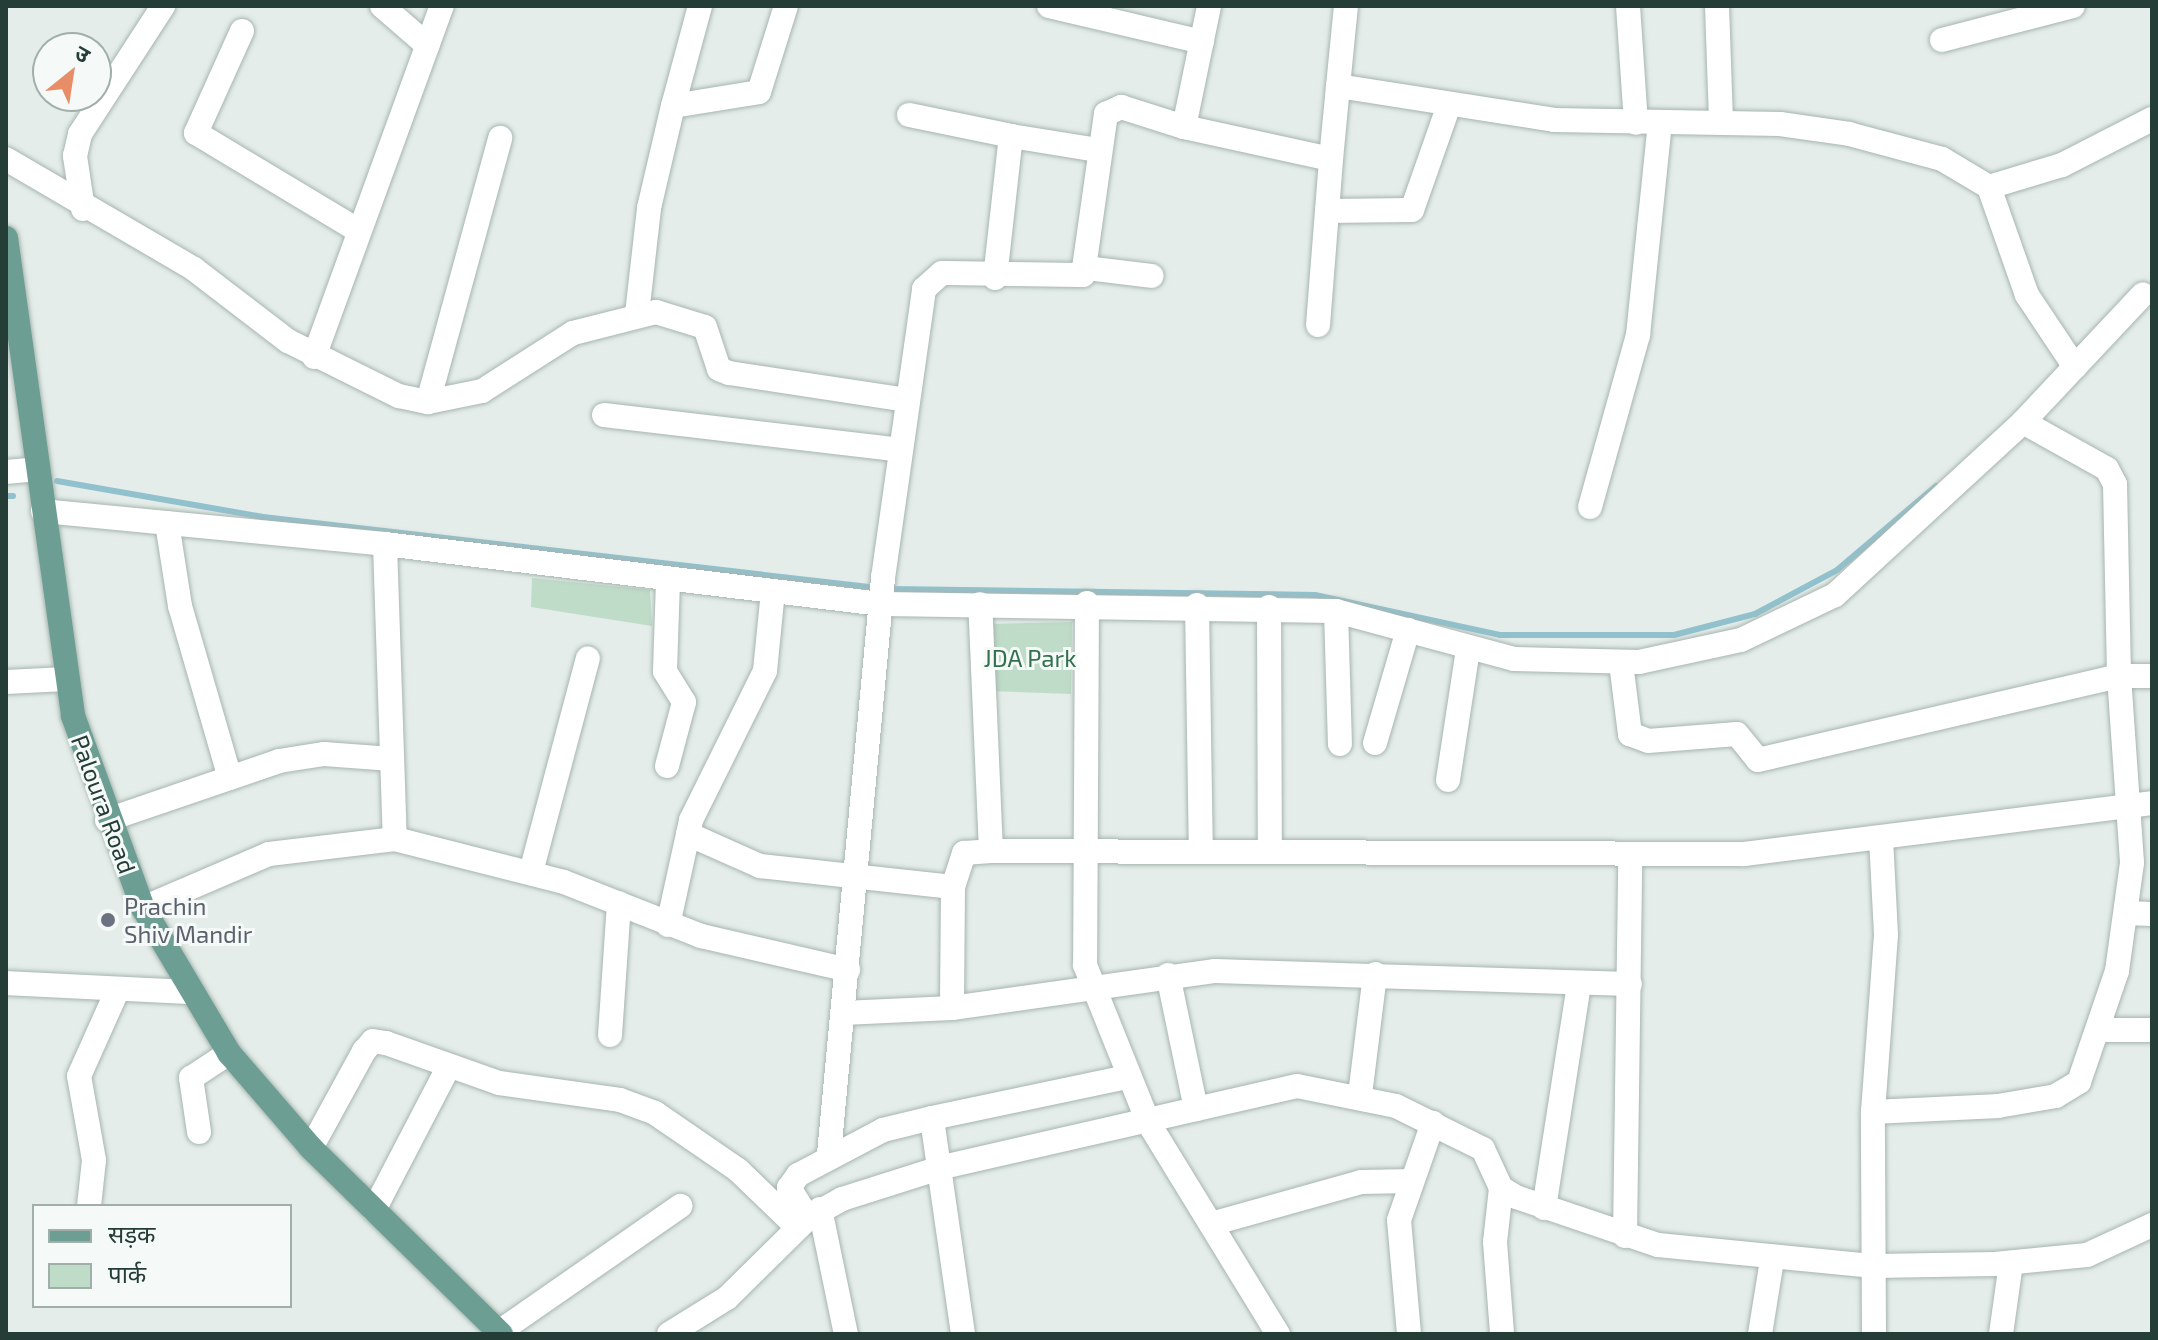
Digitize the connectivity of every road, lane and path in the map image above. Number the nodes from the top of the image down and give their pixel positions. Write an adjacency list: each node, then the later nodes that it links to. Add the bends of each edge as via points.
1 (163, 6): 31 (street, via 80,134 75,156)
2 (382, 6): 16 (street)
3 (442, 6): 16 (street)
4 (700, 6): 19 (street)
5 (786, 6): 19 (street, via 759,92)
6 (1049, 6): 15 (street)
7 (1209, 6): 15 (street)
8 (1346, 6): 17 (street)
9 (1628, 6): 23 (street)
10 (1717, 6): 22 (street)
11 (2073, 6): 12 (street)
12 (2017, 14): 14 (street)
13 (242, 31): 33 (street, via 196,133)
14 (1942, 40)
15 (1202, 42): 24 (street)
16 (427, 45): 33 (street)
17 (1338, 86): 18 (street); 29 (street)
18 (1449, 105): 23 (street); 32 (street, via 1412,210)
19 (673, 106): 39 (street, via 649,208)
20 (909, 115): 25 (street)
21 (2152, 119): 30 (street, via 2062,165)
22 (1721, 121): 23 (street); 30 (street, via 1883,140 1942,159)
23 (1648, 123): 50 (street, via 1640,325)
24 (1184, 127): 27 (street, via 1114,106); 29 (street)
25 (1011, 136): 27 (street); 37 (street)
26 (500, 138): 44 (street)
27 (1097, 150): 35 (street)
28 (6, 159): 31 (street)
29 (1331, 159): 32 (street)
30 (1989, 187): 42 (street, via 2027,295)
31 (83, 209): 41 (street, via 194,269)
32 (1327, 211): 40 (street)
33 (359, 231): 41 (street)
34 (7, 246): 48 (main road, Paloura Road)
35 (1087, 268): 36 (street); 37 (street, via 1075,280)
36 (1152, 276)
37 (995, 278): 43 (street, via 942,273 928,280)
38 (2143, 294): 42 (street)
39 (637, 314): 43 (street, via 695,320 712,338 719,369 729,373); 44 (street, via 573,333 482,391)
40 (1318, 325)
41 (314, 357): 44 (street, via 373,387)
42 (2075, 367): 46 (street)
43 (908, 400): 47 (street)
44 (428, 402)
45 (604, 415): 47 (street)
46 (2023, 422): 65 (street, via 1835,595 1741,640); 66 (street, via 2107,469 2115,484)
47 (901, 450): 56 (street)
48 (38, 469): 49 (street); 51 (main road, Paloura Road)
49 (6, 472)
50 (1590, 507)
51 (43, 511): 52 (street); 68 (main road, Paloura Road)
52 (167, 523): 53 (street); 74 (street, via 180,606)
53 (385, 544): 54 (street); 72 (street)
54 (668, 579): 55 (street); 73 (street, via 665,671 684,702)
55 (773, 591): 56 (street); 78 (street, via 762,683 700,798)
56 (881, 593): 58 (street); 87 (street)
57 (1087, 603): 58 (street); 59 (street); 84 (street)
58 (980, 604): 83 (street)
59 (1197, 605): 60 (street); 81 (street)
60 (1269, 607): 61 (street); 82 (street)
61 (1336, 611): 62 (street); 71 (street)
62 (1408, 630): 63 (street); 70 (street)
63 (1468, 649): 65 (street, via 1514,659); 75 (street)
64 (588, 658): 86 (street)
65 (1621, 663): 66 (street, via 1630,734 1648,741 1737,734 1758,760)
66 (2119, 676): 67 (street); 76 (street)
67 (2152, 676)
68 (66, 679): 69 (street); 77 (main road, Paloura Road)
69 (6, 682)
70 (1375, 743)
71 (1340, 744)
72 (392, 759): 74 (street, via 302,756); 79 (street)
73 (667, 766)
74 (230, 778): 77 (street)
75 (1448, 780)
76 (2142, 803): 80 (street); 91 (street)
77 (107, 820): 90 (main road, Paloura Road)
78 (688, 834): 87 (street, via 760,866); 93 (street)
79 (395, 839): 86 (street); 90 (street, via 269,854)
80 (1881, 840): 85 (street, via 1744,854); 113 (street, via 1886,934)
81 (1201, 850): 82 (street); 84 (street)
82 (1270, 850): 85 (street)
83 (991, 851): 84 (street); 88 (street, via 964,853)
84 (1083, 852): 100 (street, via 1080,942)
85 (1630, 855): 99 (street)
86 (531, 872): 89 (street)
87 (852, 877): 88 (street); 94 (street)
88 (953, 887): 103 (street)
89 (619, 903): 93 (street); 107 (street)
90 (143, 908): 102 (main road, Paloura Road)
91 (2126, 913): 92 (street); 105 (street)
92 (2152, 914)
93 (668, 925): 94 (street)
94 (848, 970): 104 (street)
95 (1375, 974): 96 (street); 98 (street); 111 (street)
96 (1168, 975): 100 (street); 112 (street)
97 (6, 983): 101 (street)
98 (1579, 984): 99 (street); 125 (street)
99 (1630, 984): 130 (street)
100 (1091, 985): 103 (street); 110 (street)
101 (118, 989): 102 (street); 123 (street, via 79,1076 94,1160)
102 (187, 992): 108 (main road, Paloura Road)
103 (952, 1008): 104 (street)
104 (843, 1013): 119 (street)
105 (2098, 1030): 106 (street); 113 (street, via 2079,1082 2056,1096)
106 (2152, 1030)
107 (610, 1035)
108 (229, 1053): 117 (street, via 191,1078); 118 (main road, Paloura Road)
109 (448, 1068): 118 (street, via 373,1041); 126 (street); 127 (street, via 655,1113)
110 (1126, 1077): 114 (street); 115 (street)
111 (1360, 1095): 112 (street, via 1297,1086); 116 (street)
112 (1196, 1109): 115 (street)
113 (1873, 1112): 133 (street)
114 (932, 1118): 119 (street); 120 (street)
115 (1148, 1122): 120 (street); 128 (street)
116 (1433, 1123): 121 (street); 122 (street, via 1483,1149)
117 (199, 1132)
118 (311, 1148): 126 (main road, Paloura Road)
119 (829, 1154): 127 (street, via 791,1182)
120 (943, 1167): 127 (street); 138 (street)
121 (1411, 1181): 128 (street, via 1361,1182); 140 (street, via 1399,1220)
122 (1501, 1188): 125 (street); 141 (street, via 1495,1242)
123 (89, 1204)
124 (680, 1206): 135 (street)
125 (1544, 1208): 130 (street)
126 (374, 1210): 135 (main road, Paloura Road)
127 (809, 1218): 134 (street); 137 (street)
128 (1211, 1224): 139 (street)
129 (2152, 1225): 132 (street, via 2087,1255)
130 (1625, 1236): 131 (street)
131 (1772, 1260): 133 (street); 142 (street)
132 (2011, 1263): 133 (street); 144 (street)
133 (1874, 1266): 143 (street)
134 (700, 1326): 136 (street)
135 (500, 1333)
136 (669, 1334)
137 (846, 1334)
138 (963, 1334)
139 (1278, 1334)
140 (1409, 1334)
141 (1502, 1334)
142 (1760, 1334)
143 (1874, 1334)
144 (2001, 1334)

